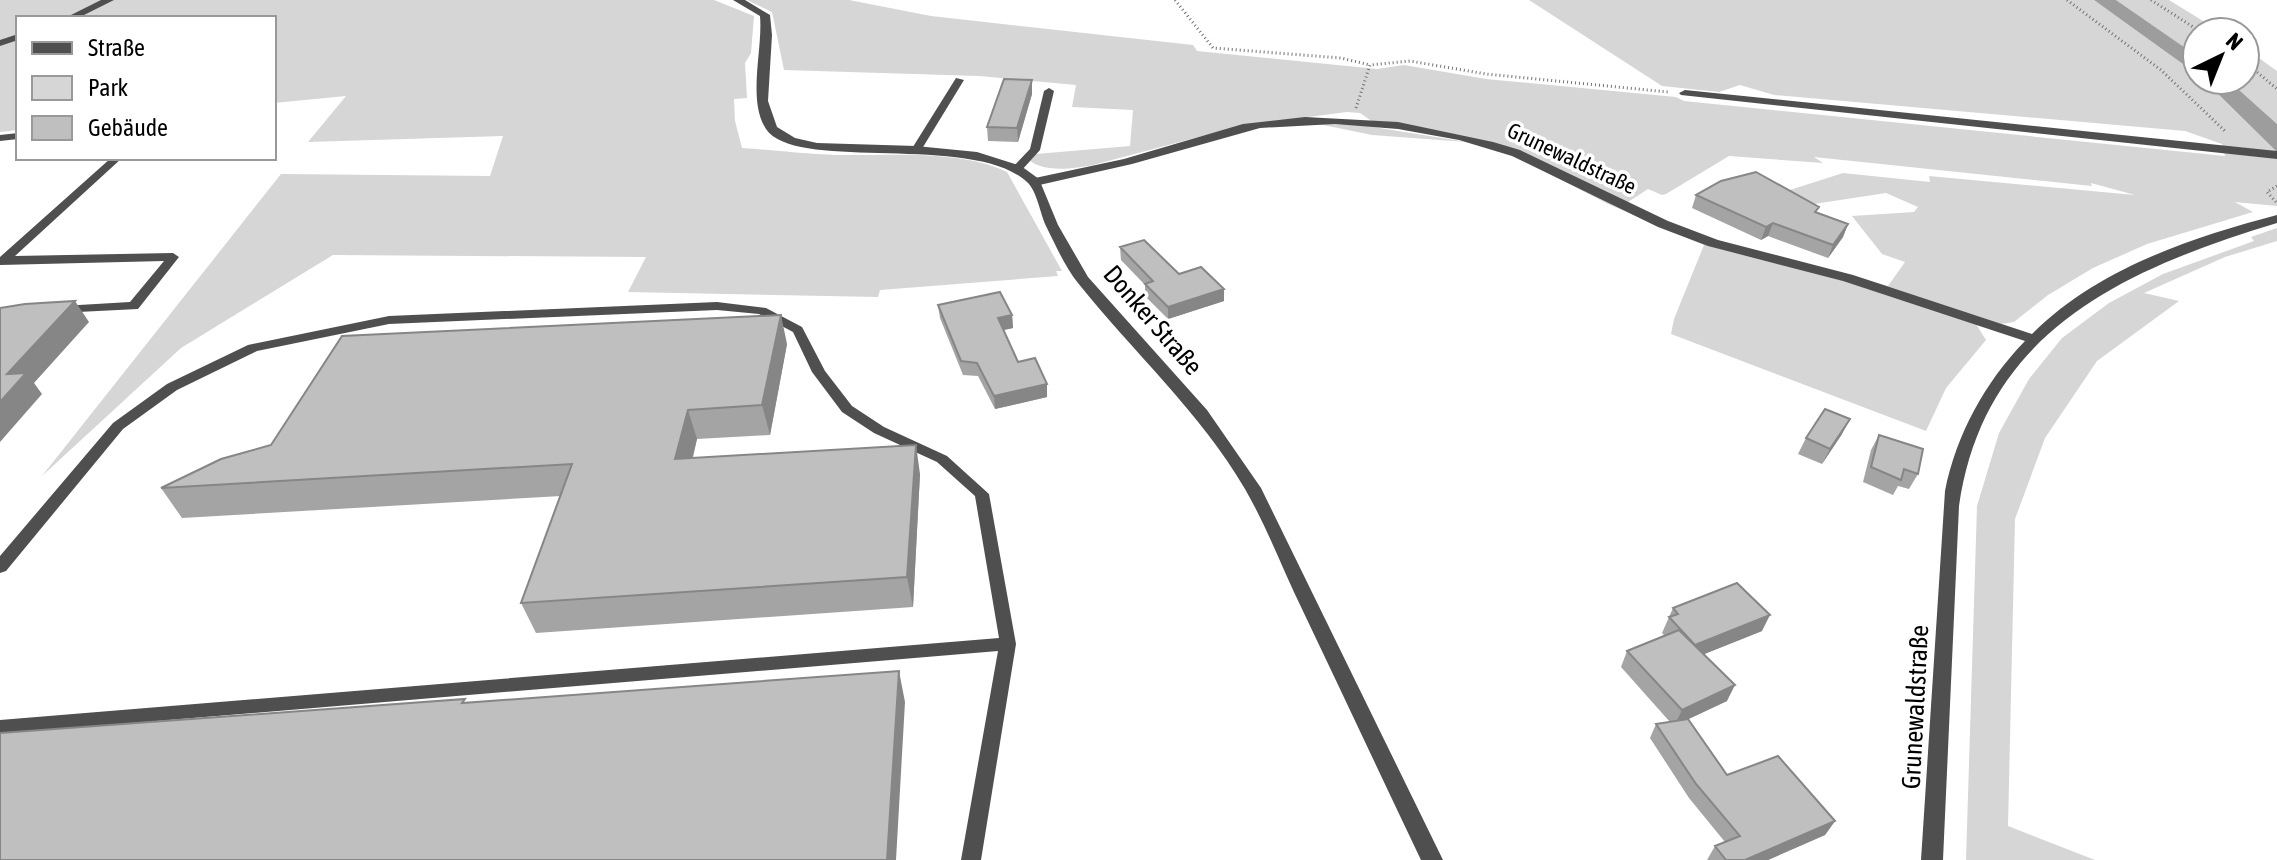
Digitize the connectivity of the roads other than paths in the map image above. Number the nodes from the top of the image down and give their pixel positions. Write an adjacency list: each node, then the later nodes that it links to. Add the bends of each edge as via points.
1 (109, 0): 3 (street)
2 (738, 0): 7 (street, via 765,15 762,101 772,129 816,147)
3 (74, 16)
4 (959, 80): 7 (lane)
5 (1049, 91): 10 (lane, via 1035,150)
6 (1685, 93): 8 (street)
7 (916, 150): 10 (street, via 977,156)
8 (2272, 155)
9 (115, 160): 13 (lane)
10 (1017, 169): 11 (street)
11 (1035, 182): 15 (street, Grunewaldstraße, via 1274,122 1350,120 1493,145 1688,234 1848,278); 20 (street, Donker Straße, via 1082,279 1201,414 1253,488)
12 (2277, 219): 15 (street, Grunewaldstraße, via 2120,276 2059,314)
13 (4, 256): 14 (lane, via 173,257 134,306)
14 (45, 311)
15 (2033, 339): 21 (street, Grunewaldstraße, via 1981,411 1953,488)
16 (0, 567): 17 (lane, via 118,426 172,387 253,348 389,320 717,306 762,311 798,330 819,372 847,409 942,459 982,494)
17 (1008, 644): 18 (lane); 19 (lane)
18 (0, 727)
19 (971, 860)
20 (1432, 860)
21 (1932, 860)

